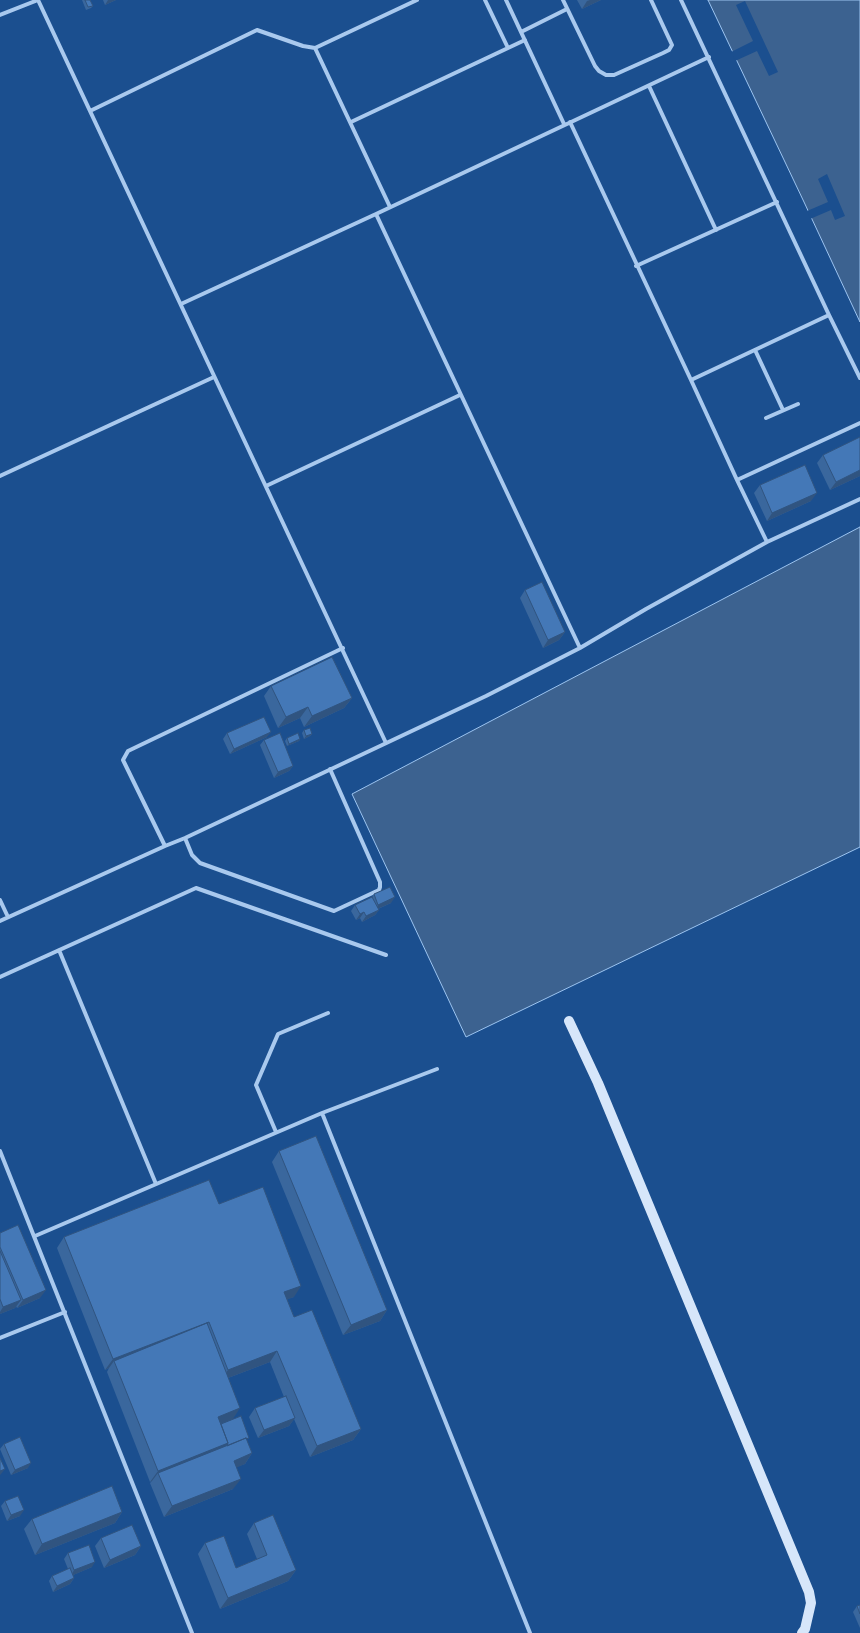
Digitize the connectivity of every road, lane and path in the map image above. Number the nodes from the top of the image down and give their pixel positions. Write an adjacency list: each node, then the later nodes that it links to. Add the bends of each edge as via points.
1 (417, 0): 11 (lane)
2 (485, 0): 12 (lane)
3 (506, 0): 9 (lane)
4 (563, 0): 7 (lane)
5 (651, 0): 7 (lane, via 672,45 669,50 614,75 600,72 595,66)
6 (681, 0): 13 (lane)
7 (567, 9): 9 (lane)
8 (0, 15): 15 (lane, via 38,0)
9 (521, 32): 10 (lane)
10 (525, 40): 12 (lane); 18 (lane)
11 (315, 48): 15 (lane, via 257,30); 16 (lane)
12 (508, 48): 16 (lane)
13 (708, 57): 14 (lane); 19 (lane)
14 (649, 86): 17 (lane); 22 (lane)
15 (90, 111): 24 (lane)
16 (351, 122): 20 (lane)
17 (570, 122): 18 (lane); 23 (lane)
18 (564, 124): 20 (lane)
19 (776, 202): 22 (lane); 25 (lane)
20 (390, 207): 21 (lane)
21 (376, 214): 24 (lane); 30 (lane)
22 (716, 230): 23 (lane)
23 (636, 266): 29 (lane)
24 (181, 304): 27 (lane)
25 (829, 315): 26 (lane); 28 (lane)
26 (754, 350): 29 (lane); 32 (lane)
27 (214, 377): 35 (lane); 37 (lane)
28 (860, 378)
29 (691, 380): 36 (lane)
30 (460, 395): 37 (lane); 41 (lane)
31 (798, 404): 32 (lane)
32 (783, 410): 33 (lane)
33 (766, 418)
34 (860, 423): 36 (lane)
35 (0, 476)
36 (737, 480): 39 (lane)
37 (266, 486): 40 (lane)
38 (860, 499): 39 (lane)
39 (767, 542): 41 (lane)
40 (342, 648): 42 (lane); 45 (lane, via 128,751 123,760)
41 (580, 648): 42 (lane)
42 (386, 742): 43 (lane)
43 (330, 770): 44 (lane); 44 (lane, via 380,882 379,890 334,911 207,867 195,860)
44 (185, 838): 45 (lane)
45 (165, 846): 47 (lane)
46 (0, 900): 47 (lane)
47 (8, 917): 48 (lane)
48 (0, 921)
49 (59, 950): 50 (lane, via 196,888); 51 (lane); 58 (lane)
50 (386, 956)
51 (0, 977)
52 (328, 1013): 56 (lane, via 278,1034 256,1085)
53 (569, 1021): 64 (street, via 809,1592 811,1603)
54 (437, 1069): 55 (lane)
55 (322, 1113): 56 (lane); 63 (lane)
56 (276, 1132): 58 (lane)
57 (0, 1151): 59 (lane)
58 (156, 1184): 59 (lane)
59 (35, 1236): 60 (lane)
60 (65, 1312): 61 (lane); 62 (lane)
61 (0, 1338)
62 (192, 1633)
63 (530, 1633)
64 (802, 1633)

